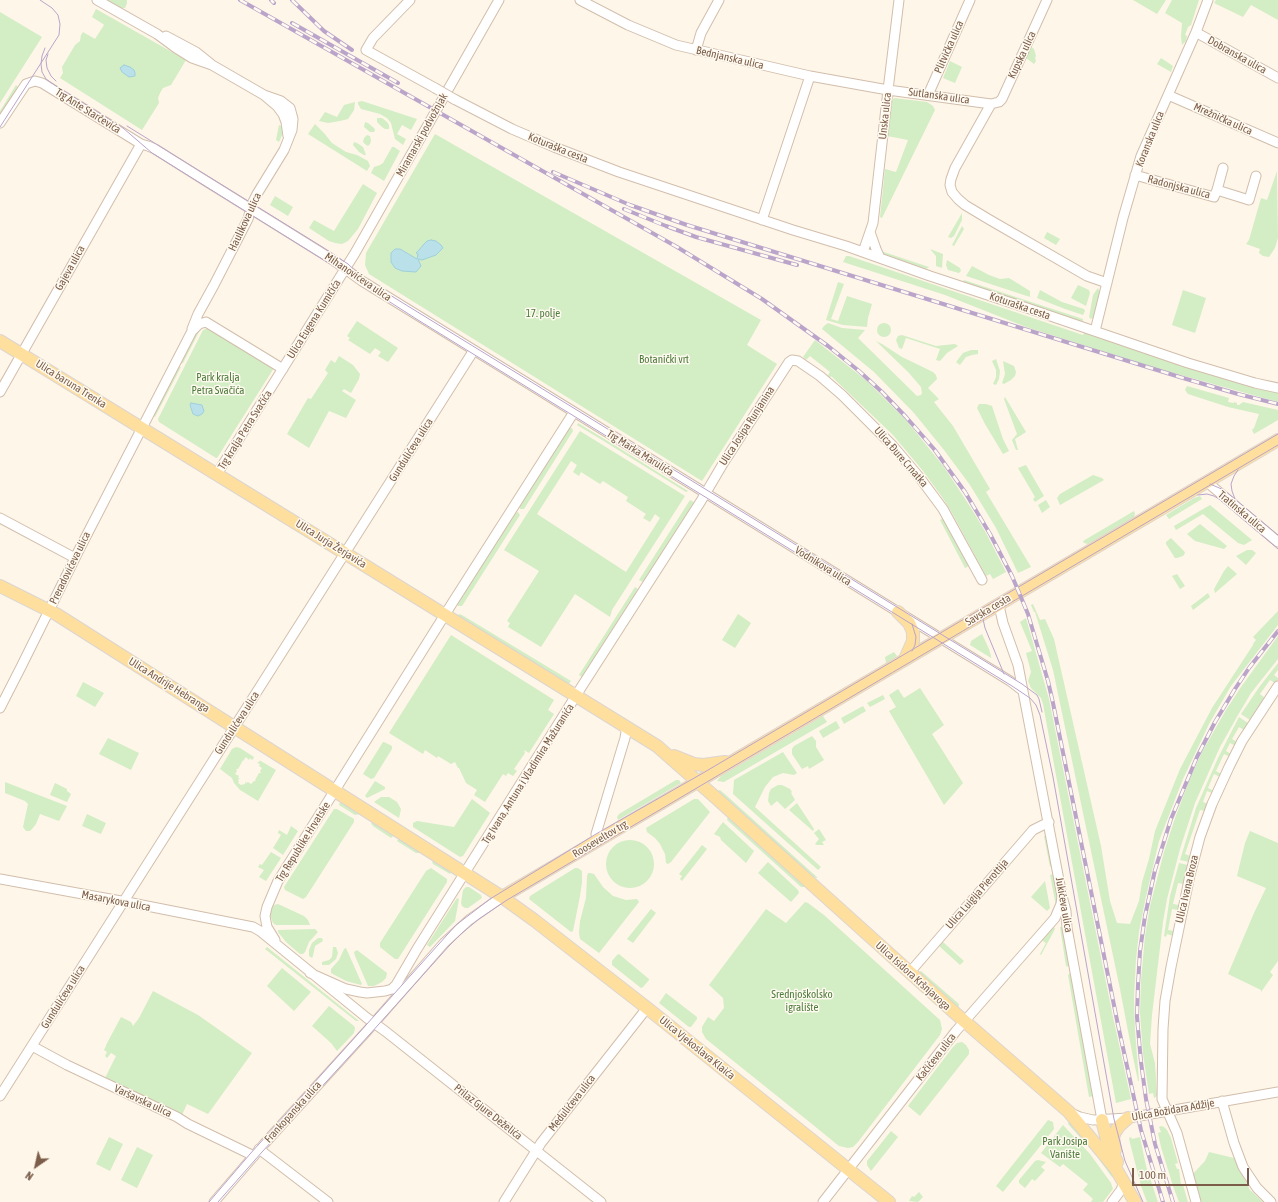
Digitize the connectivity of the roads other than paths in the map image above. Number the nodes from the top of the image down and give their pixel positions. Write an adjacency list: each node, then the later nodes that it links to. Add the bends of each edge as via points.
1 (410, 0): 26 (street, Koturaška cesta, bridge, via 373,38 366,50 512,129 619,172)
2 (499, 0): 30 (street, Miramarski podvožnjak)
3 (580, 0): 11 (street, Bednjanska ulica, via 653,36)
4 (719, 0): 11 (street, via 701,33)
5 (899, 0): 14 (street, Unska ulica)
6 (970, 0): 15 (street, Plitvička ulica)
7 (1047, 0): 17 (street, Kupska ulica, via 1002,99)
8 (1208, 0): 10 (street, Koranska ulica)
9 (100, 2): 25 (street, Haulikova ulica, via 157,34 192,58 212,65 264,95 283,114 288,140)
10 (1196, 32): 13 (street, Dobranska ulica); 16 (street, Koranska ulica)
11 (696, 50): 12 (street, Bednjanska ulica)
12 (810, 76): 14 (street, Bednjanska ulica); 26 (street)
13 (1278, 78)
14 (888, 90): 15 (street, Sutlanska ulica); 27 (street, Unska ulica)
15 (928, 95): 17 (street, Sutlanska ulica)
16 (1168, 95): 20 (street, Mrežnička ulica); 22 (street, Koranska ulica, via 1141,156)
17 (991, 104): 31 (street, via 955,168 950,186 952,192 958,200 990,220 1087,276)
18 (0, 124): 19 (street, Trg Ante Starčevića, via 24,86 35,81 42,82)
19 (140, 144): 25 (street, Mihanovićeva ulica, via 155,149); 38 (street, Gajeva ulica)
20 (1278, 144)
21 (1223, 168): 24 (street, Radonjska ulica)
22 (1136, 175): 24 (street, Radonjska ulica, via 1214,198); 31 (street, Koranska ulica)
23 (1256, 176): 24 (street, Radonjska ulica, via 1249,200)
24 (1217, 190)
25 (250, 209): 30 (street, Mihanovićeva ulica); 32 (street, Haulikova ulica, via 248,219)
26 (762, 220): 28 (street, Koturaška cesta)
27 (870, 232): 28 (street, Unska ulica); 29 (street)
28 (863, 252): 29 (street, Koturaška cesta)
29 (880, 258): 35 (street, Koturaška cesta)
30 (345, 269): 37 (street, Mihanovićeva ulica); 40 (street, Ulica Eugena Kumičića)
31 (1107, 282): 35 (street, Koranska ulica)
32 (203, 306): 33 (street, via 202,313); 34 (street)
33 (206, 322): 34 (street, via 198,324); 40 (street)
34 (192, 331): 44 (street)
35 (1094, 331): 41 (street, Koturaška cesta, via 1203,368)
36 (0, 341): 38 (main road, Ulica baruna Trenka)
37 (474, 350): 43 (street, Mihanovićeva ulica); 51 (street, Gundulićeva ulica)
38 (21, 354): 42 (street, Gajeva ulica); 44 (main road, Ulica baruna Trenka)
39 (792, 360): 48 (street, Ulica Josipa Runjanina); 53 (street, Ulica Đure Crnatka, via 803,363 820,376 893,446 943,509)
40 (283, 369): 46 (street, Trg kralja Petra Svačića)
41 (1278, 388)
42 (0, 392)
43 (574, 412): 48 (street, Trg Marka Marulića); 58 (street)
44 (141, 428): 46 (main road, Trg kralja Petra Svačića); 52 (street, Preradovićeva ulica)
45 (1278, 440): 47 (main road, Savska cesta)
46 (217, 474): 51 (main road, Ulica Jurja Žerjavića)
47 (1207, 482): 50 (street, Tratinska ulica); 55 (main road, Savska cesta)
48 (705, 493): 57 (street, Vodnikova ulica); 63 (street)
49 (0, 518): 52 (street)
50 (1278, 542)
51 (346, 553): 58 (main road, Ulica Jurja Žerjavića); 65 (street, Gundulićeva ulica)
52 (75, 558): 56 (street, Preradovićeva ulica)
53 (982, 580)
54 (0, 586): 56 (main road, Ulica Andrije Hebranga)
55 (1000, 603): 59 (main road, Savska cesta); 62 (street, Jukićeva ulica, via 1003,623 1018,665)
56 (49, 610): 64 (street, Preradovićeva ulica); 65 (main road, Ulica Andrije Hebranga)
57 (898, 612): 59 (street, Vodnikova ulica); 60 (main road, via 909,622 913,632 913,641)
58 (445, 615): 63 (main road, Trg Ivana, Antuna i Vladimira Mažuranića); 70 (street)
59 (941, 638): 60 (main road, Savska cesta); 62 (street)
60 (905, 659): 68 (main road, Savska cesta)
61 (1278, 686): 92 (street, Ulica Ivana Broza, via 1242,741 1219,788 1200,837 1190,875 1170,966 1165,1002 1162,1099)
62 (1023, 691): 71 (street, Jukićeva ulica)
63 (576, 696): 66 (main road); 73 (street, Trg Ivana, Antuna i Vladimira Mažuranića)
64 (0, 708)
65 (235, 726): 70 (main road, Ulica Andrije Hebranga); 77 (street, Gundulićeva ulica)
66 (625, 726): 67 (main road); 72 (street, via 625,738)
67 (663, 752): 68 (main road, via 694,764 708,765); 69 (main road, Ulica Isidora Kršnjavoga)
68 (732, 761): 69 (main road, Savska cesta)
69 (698, 781): 72 (main road, Rooseveltov trg); 82 (main road, Ulica Isidora Kršnjavoga)
70 (335, 791): 73 (main road, Trg Republike Hrvatske); 81 (street, Trg Republike Hrvatske, via 278,881 267,907 267,927)
71 (1049, 822): 75 (street, Jukićeva ulica); 82 (street, Ulica Luigija Pierottija, via 1033,830)
72 (596, 841): 76 (main road, Rooseveltov trg)
73 (466, 873): 76 (main road, Trg Republike Hrvatske); 84 (street, Trg Republike Hrvatske, via 417,949)
74 (0, 879): 77 (street, Masarykova ulica)
75 (1062, 896): 78 (street, Kačićeva ulica); 80 (street, Jukićeva ulica)
76 (502, 897): 84 (street, Trg Republike Hrvatske, via 456,931); 85 (main road, Ulica Vjekoslava Klaića)
77 (124, 901): 79 (street, Masarykova ulica); 88 (street, Gundulićeva ulica)
78 (1055, 918): 80 (street, via 1062,919); 86 (street, Kačićeva ulica)
79 (232, 922): 81 (street, Trg Republike Hrvatske, via 256,929)
80 (1068, 928): 95 (street, Jukićeva ulica)
81 (279, 947): 83 (street, Trg Republike Hrvatske)
82 (910, 972): 86 (main road, Ulica Isidora Kršnjavoga)
83 (310, 973): 84 (street, Trg Republike Hrvatske, via 346,989 360,992); 87 (street, Trg Republike Hrvatske)
84 (399, 988): 87 (street, Trg Republike Hrvatske)
85 (647, 1008): 96 (street, Medulićeva ulica); 99 (main road, Ulica Vjekoslava Klaića)
86 (965, 1021): 93 (main road, Ulica Isidora Kršnjavoga); 99 (street, Kačićeva ulica)
87 (374, 1023): 96 (street, Prilaz Gjure Deželića); 97 (street, Frankopanska ulica)
88 (32, 1046): 90 (street, Gundulićeva ulica); 97 (street, Varšavska ulica, via 177,1116 188,1124)
89 (1278, 1092): 91 (street, Ulica Božidara Adžije)
90 (0, 1096)
91 (1222, 1101): 92 (street, Ulica Božidara Adžije); 110 (street, via 1243,1167 1257,1188)
92 (1167, 1110): 94 (street, Ulica Božidara Adžije); 109 (street, Ulica Ivana Broza, via 1177,1133)
93 (1069, 1112): 95 (street, Ulica Božidara Adžije, via 1084,1118); 100 (main road, Ulica Isidora Kršnjavoga)
94 (1128, 1118): 95 (street, Ulica Božidara Adžije); 98 (main road, via 1114,1135)
95 (1102, 1120): 98 (main road, via 1108,1144)
96 (536, 1150): 103 (street, Medulićeva ulica); 104 (street, Prilaz Gjure Deželića)
97 (257, 1153): 101 (street, Frankopanska ulica); 102 (street, Varšavska ulica)
98 (1115, 1157): 100 (main road)
99 (849, 1169): 105 (street, Kačićeva ulica); 106 (main road, Ulica Vjekoslava Klaića)
100 (1123, 1180): 107 (street, via 1121,1190); 108 (main road)
101 (214, 1202)
102 (328, 1202)
103 (504, 1202)
104 (601, 1202)
105 (823, 1202)
106 (889, 1202)
107 (1112, 1202)
108 (1135, 1202)
109 (1196, 1202)
110 (1271, 1202)

